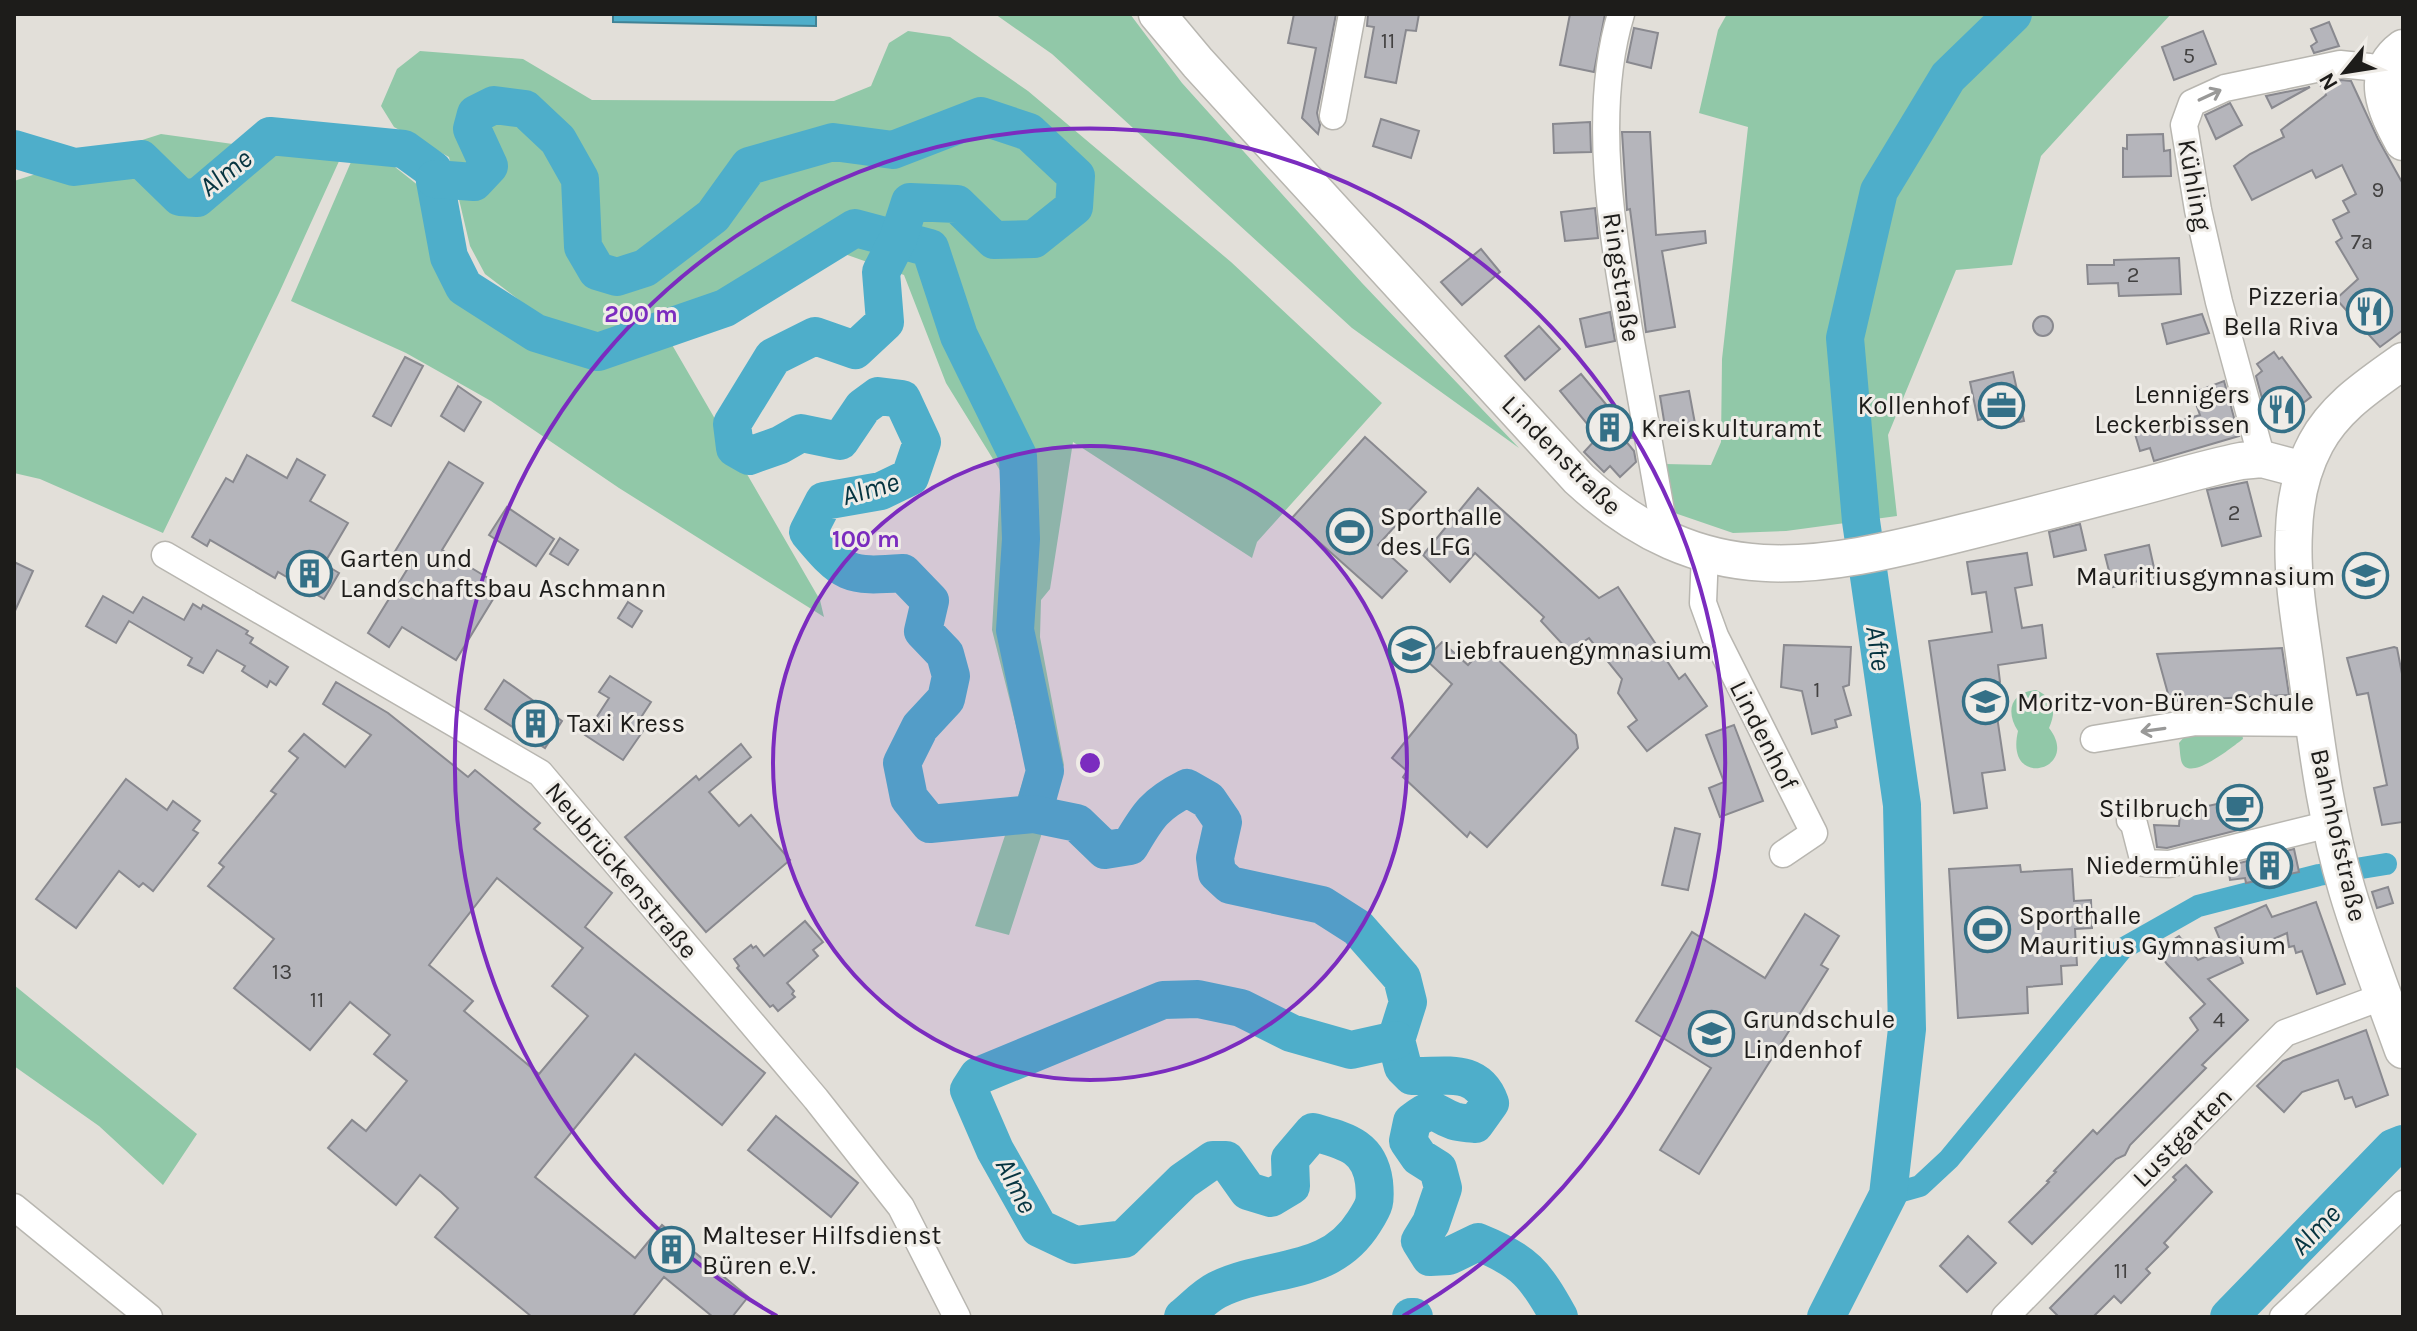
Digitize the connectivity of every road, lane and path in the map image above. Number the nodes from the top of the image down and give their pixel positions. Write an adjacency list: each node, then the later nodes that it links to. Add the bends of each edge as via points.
1 (1157, 14): 10 (main road, Lindenstraße, via 1579,479 1633,523)
2 (1352, 14): 5 (street)
3 (1621, 14): 10 (street, Ringstraße, via 1608,104 1611,222)
4 (2393, 61): 6 (main road, via 2385,103); 8 (street, Kühling, one-way to 4, via 2219,302 2184,125 2192,103 2225,88 2340,64 2369,67)
5 (1333, 116)
6 (2403, 142)
7 (2403, 361): 9 (main road, Bahnhofstraße, via 2339,409)
8 (2262, 459): 9 (main road, Lindenstraße); 11 (main road, Lindenstraße, via 2218,465 1901,548 1819,563 1746,562)
9 (2304, 470): 13 (main road, Bahnhofstraße, via 2294,567)
10 (1666, 539): 11 (main road, Lindenstraße)
11 (1705, 553): 16 (street, Lindenhof, via 1703,603 1715,636 1814,833)
12 (165, 555): 23 (street, Neubrückenstraße, via 540,773 901,1207)
13 (2314, 723): 14 (street, one-way to 14, via 2196,722); 17 (main road, Bahnhofstraße)
14 (2094, 739)
15 (2130, 820): 17 (street, via 2144,863)
16 (1783, 854)
17 (2338, 856): 18 (main road, Bahnhofstraße)
18 (2384, 996): 19 (main road, Bahnhofstraße); 24 (street, Lustgarten, via 2285,1033)
19 (2403, 1050)
20 (2403, 1204): 25 (street)
21 (14, 1207): 22 (street)
22 (149, 1317)
23 (957, 1317)
24 (2005, 1317)
25 (2283, 1317)

